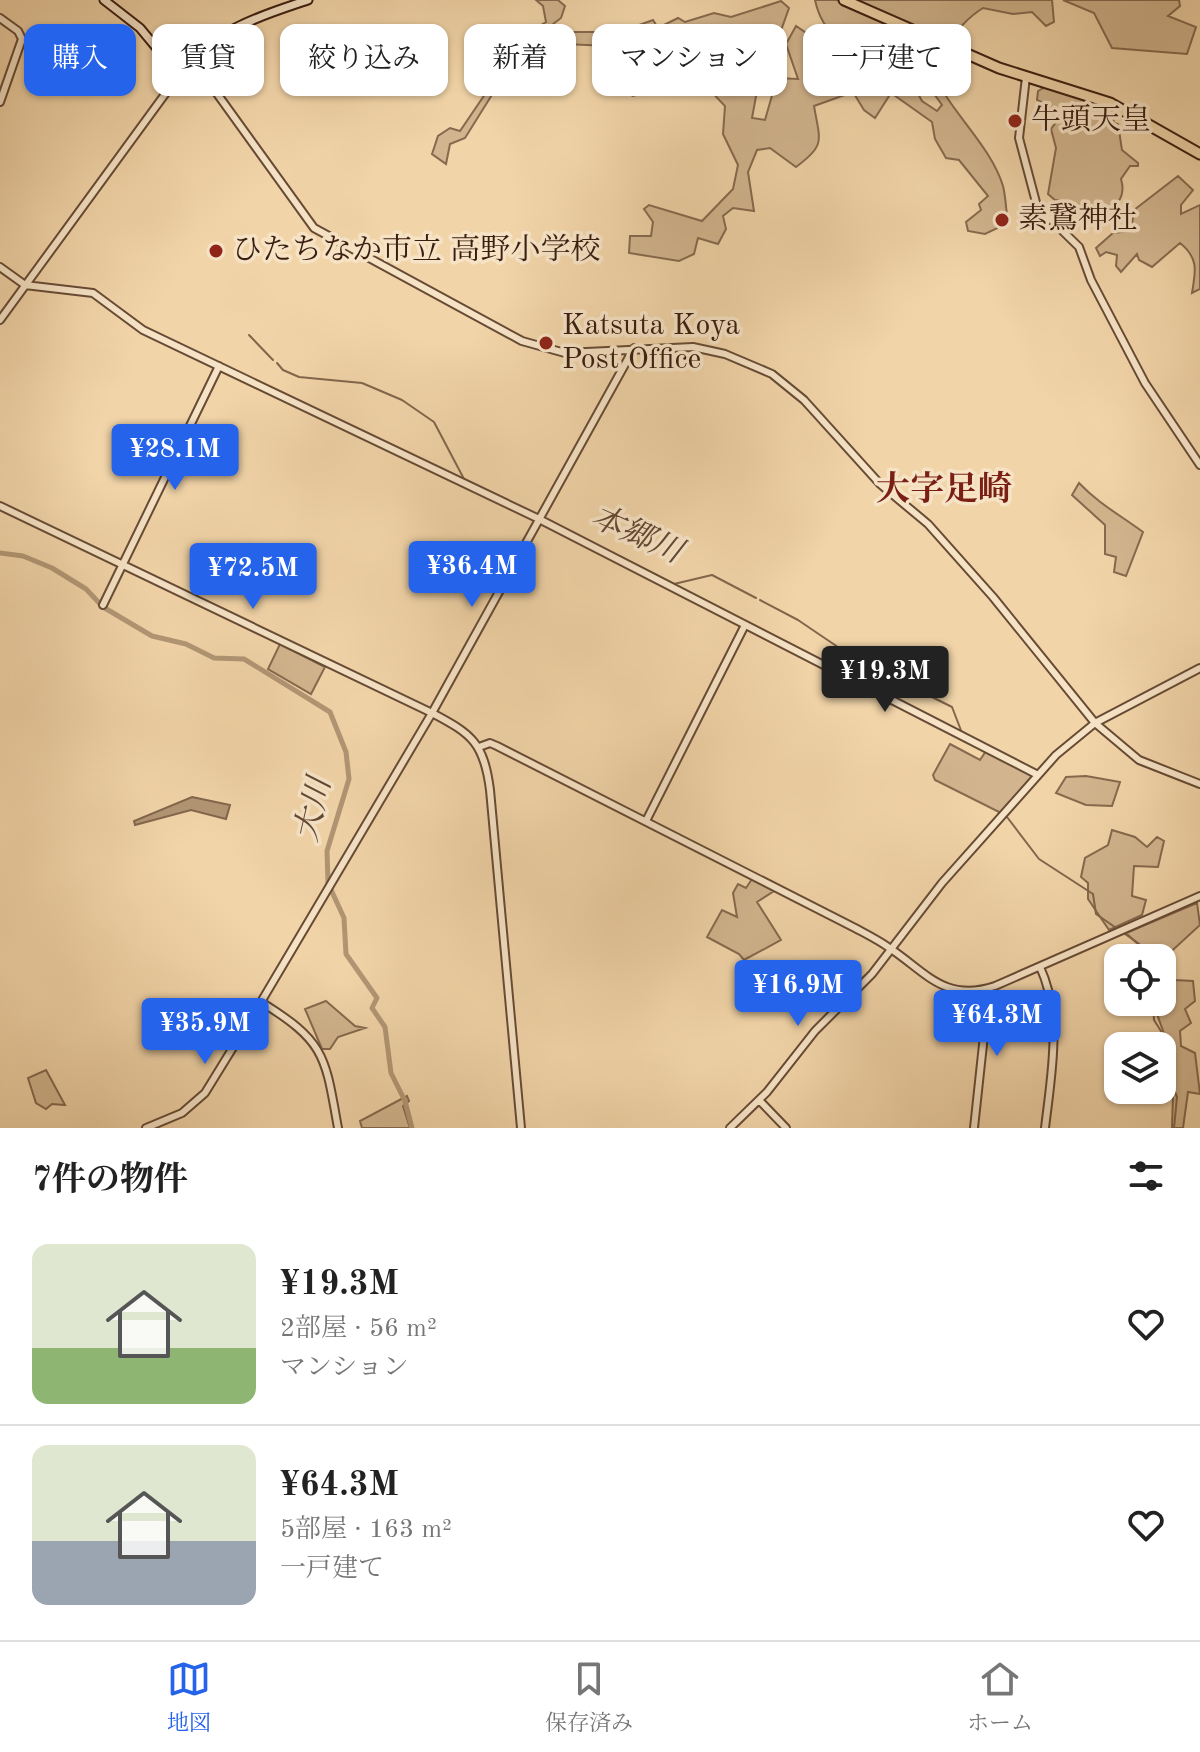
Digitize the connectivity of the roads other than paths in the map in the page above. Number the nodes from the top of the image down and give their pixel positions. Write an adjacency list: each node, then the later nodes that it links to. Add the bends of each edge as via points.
1 (104, 0): 6 (main road)
2 (308, 0): 5 (main road)
3 (844, 0): 7 (main road, via 966,56)
4 (0, 18): 10 (street, via 22,39)
5 (244, 24)
6 (152, 42)
7 (1026, 77): 11 (main road, via 1110,103); 17 (street, via 1019,138 1037,206 1079,247 1145,383)
8 (164, 96): 13 (street)
9 (219, 96): 15 (street, via 297,209 324,235 538,348 575,353)
10 (0, 102)
11 (1200, 154)
12 (0, 267): 13 (street)
13 (25, 285): 14 (street); 16 (street, via 93,293 143,330)
14 (0, 320)
15 (634, 348): 19 (street); 25 (street, via 709,350 758,367 790,387 876,481 944,542)
16 (219, 366): 19 (street); 20 (street)
17 (1200, 465)
18 (0, 506): 20 (street)
19 (539, 519): 22 (street); 24 (street)
20 (123, 565): 21 (street); 24 (street)
21 (103, 605)
22 (745, 625): 27 (street); 29 (street)
23 (1200, 668): 25 (street)
24 (432, 713): 26 (street, via 465,731); 34 (street)
25 (1095, 723): 27 (street); 28 (street, via 1139,760)
26 (479, 747): 29 (street, via 493,744); 39 (street, via 489,781)
27 (1038, 775): 31 (street)
28 (1200, 784)
29 (646, 821): 31 (street)
30 (1200, 896): 32 (street)
31 (890, 948): 33 (street, via 926,978 946,987); 35 (street)
32 (1040, 967): 33 (street); 43 (street, via 1049,986 1053,1040)
33 (989, 989): 42 (street)
34 (261, 1002): 36 (street, via 205,1093); 38 (street, via 314,1041 327,1071)
35 (760, 1101): 40 (street); 41 (street)
36 (166, 1124): 37 (street)
37 (146, 1128)
38 (338, 1128)
39 (521, 1128)
40 (730, 1128)
41 (786, 1128)
42 (974, 1128)
43 (1045, 1128)

